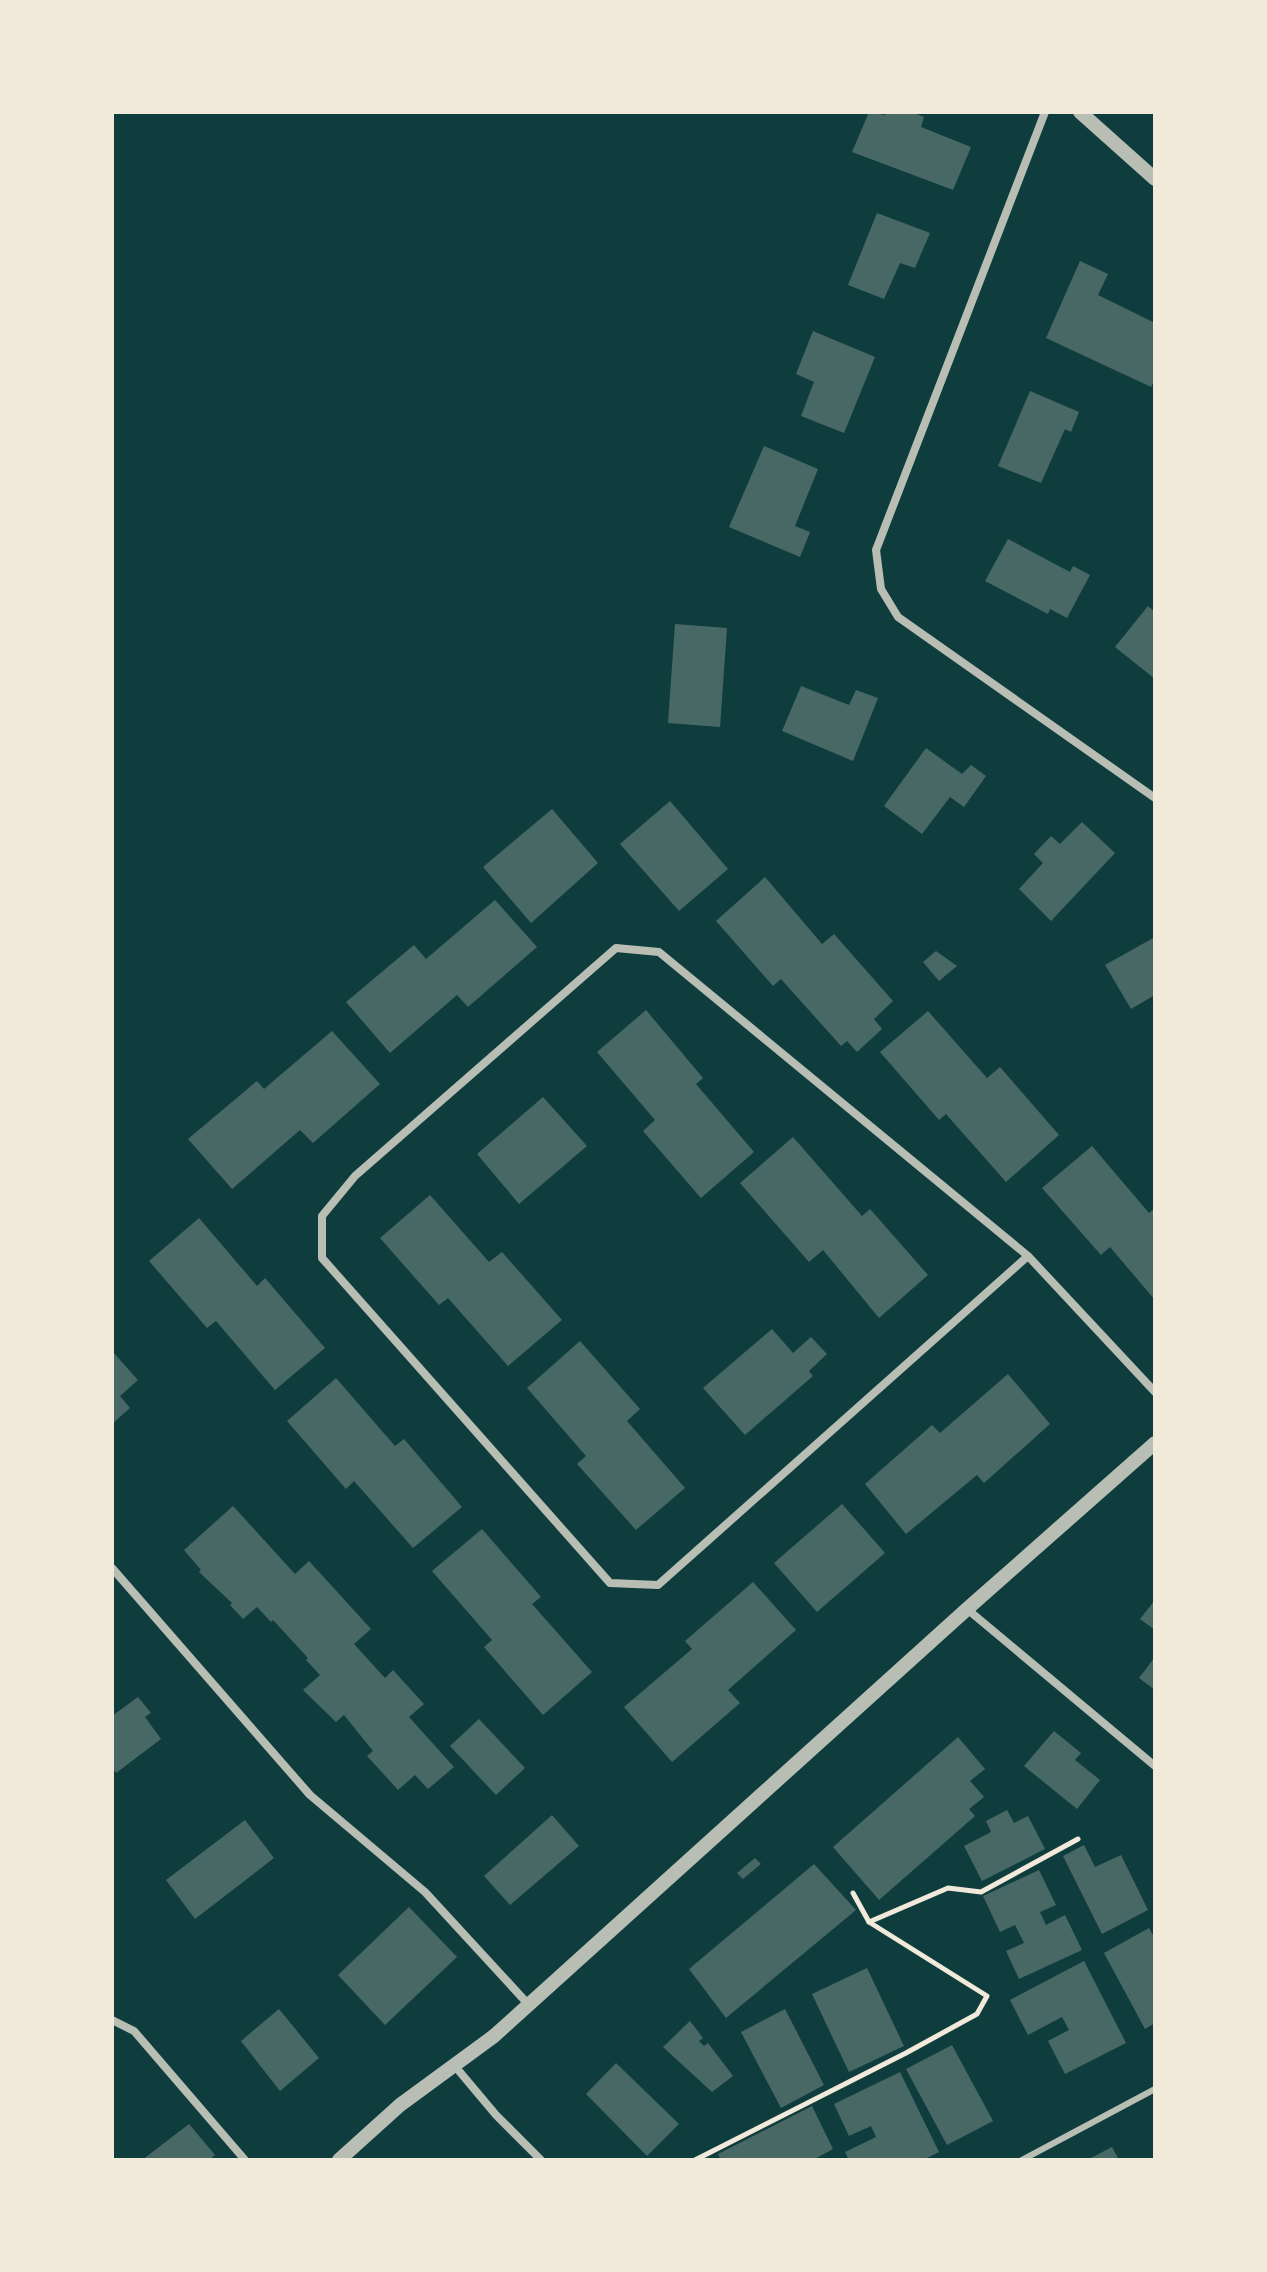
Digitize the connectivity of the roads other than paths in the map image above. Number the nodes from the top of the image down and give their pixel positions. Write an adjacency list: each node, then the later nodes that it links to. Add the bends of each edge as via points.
1 (1045, 112): 4 (street, via 876,550 881,589 898,617)
2 (1080, 112): 3 (street)
3 (1155, 179)
4 (1155, 798)
5 (1028, 1256): 5 (street, via 659,952 616,948 355,1176 322,1216 322,1258 610,1583 658,1585); 6 (street)
6 (1155, 1392)
7 (1155, 1443): 9 (street)
8 (112, 1568): 11 (street, via 310,1795 425,1892)
9 (967, 1609): 10 (street); 11 (street)
10 (1155, 1766)
11 (528, 2004): 13 (street)
12 (112, 2020): 15 (street, via 134,2031)
13 (454, 2065): 16 (street); 17 (street)
14 (1155, 2089): 18 (lane)
15 (245, 2160)
16 (339, 2160)
17 (541, 2160)
18 (1022, 2160)

